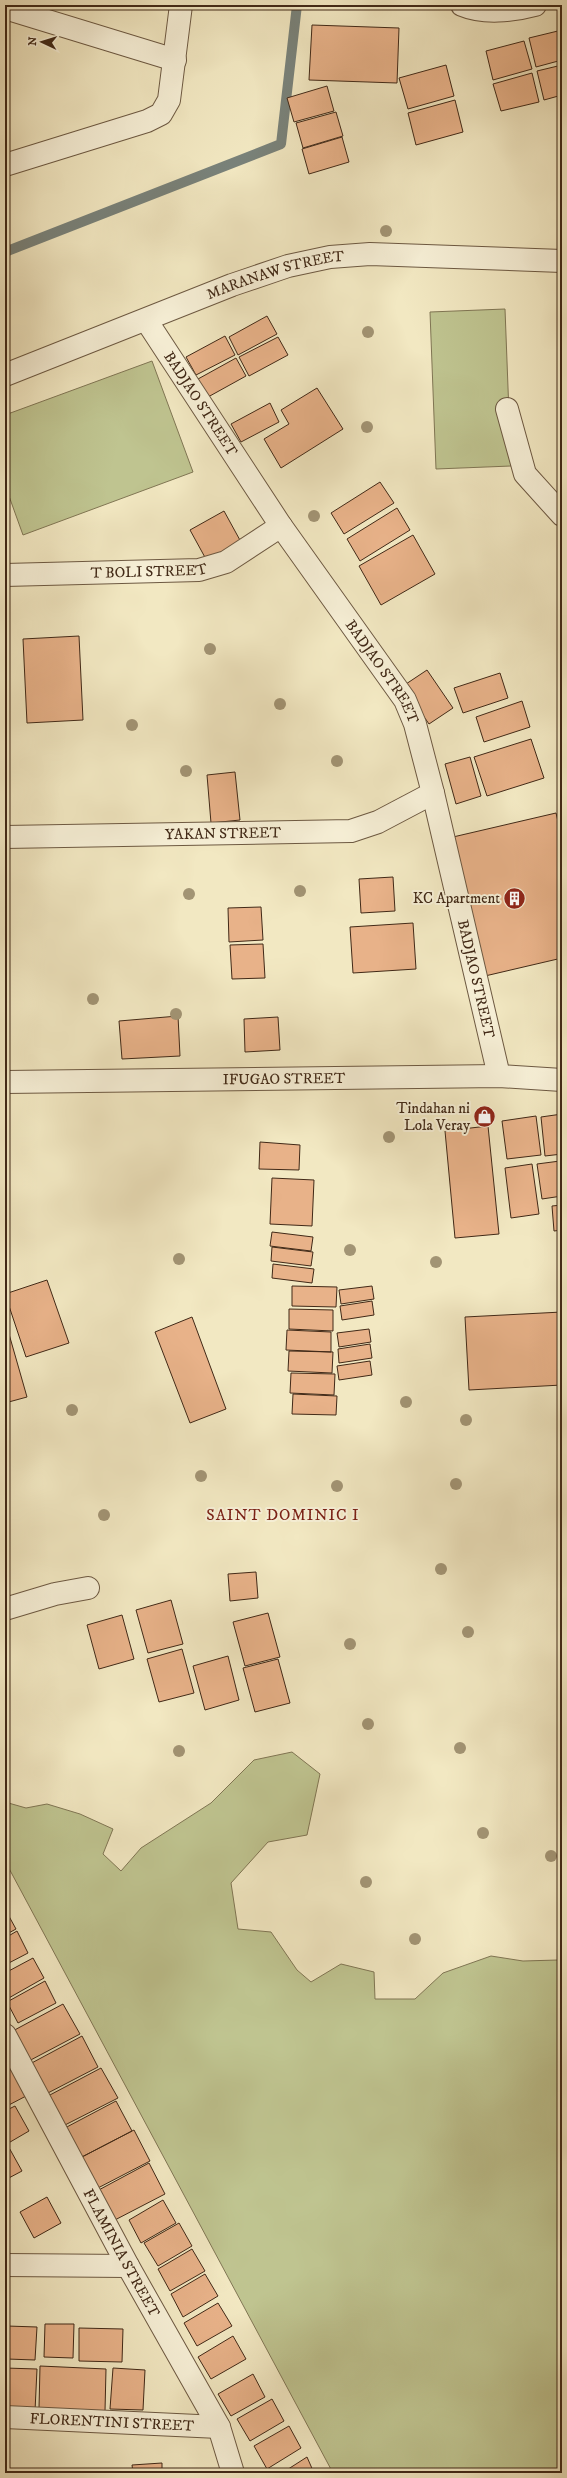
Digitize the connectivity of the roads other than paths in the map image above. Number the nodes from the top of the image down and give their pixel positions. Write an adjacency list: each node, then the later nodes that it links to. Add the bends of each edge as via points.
1 (181, 5): 5 (street)
2 (462, 5): 3 (street, via 471,9 517,10)
3 (534, 5)
4 (5, 8): 5 (street)
5 (175, 60): 6 (street, via 169,100 161,114 147,121)
6 (5, 164)
7 (562, 261): 8 (street, MARANAW STREET, via 370,254 330,257 281,269)
8 (146, 320): 9 (street, MARANAW STREET); 12 (street, BADJAO STREET)
9 (5, 375)
10 (507, 409): 11 (street, via 525,474)
11 (562, 515)
12 (280, 526): 13 (street, T BOLI STREET, via 226,562 199,570); 14 (street, BADJAO STREET, via 405,700 415,724)
13 (5, 575)
14 (433, 793): 15 (street, YAKAN STREET, via 378,822 351,831); 16 (street, BADJAO STREET)
15 (5, 837)
16 (499, 1076): 17 (street, IFUGAO STREET); 18 (street, IFUGAO STREET)
17 (562, 1080)
18 (5, 1082)
19 (88, 1588): 20 (street, via 55,1594)
20 (5, 1609)
21 (5, 2035): 23 (street, FLAMINIA STREET)
22 (5, 2265): 23 (street)
23 (128, 2266): 25 (street, FLAMINIA STREET)
24 (5, 2417): 25 (street, FLORENTINI STREET)
25 (219, 2427): 26 (street, FLAMINIA STREET)
26 (233, 2473)

